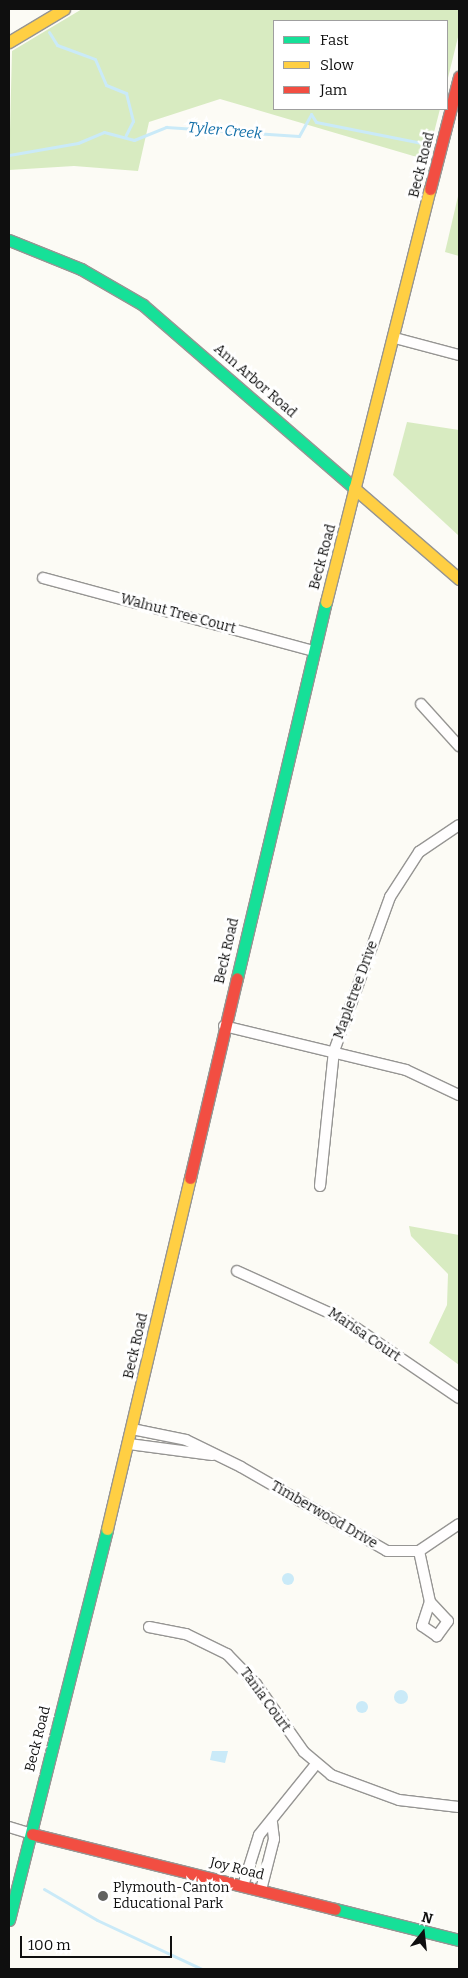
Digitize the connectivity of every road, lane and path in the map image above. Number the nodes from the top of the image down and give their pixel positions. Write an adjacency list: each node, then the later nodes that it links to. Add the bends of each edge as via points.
1 (64, 9): 2 (main road)
2 (9, 42)
3 (459, 78): 5 (main road, Beck Road)
4 (9, 240): 7 (main road, Ann Arbor Road, via 81,269 143,306)
5 (395, 338): 6 (street); 7 (main road, Beck Road)
6 (459, 355)
7 (357, 491): 9 (main road, Ann Arbor Road); 10 (main road, Beck Road)
8 (43, 578): 10 (street, Walnut Tree Court)
9 (459, 579)
10 (313, 650): 14 (main road, Beck Road)
11 (421, 704): 12 (street)
12 (459, 746)
13 (459, 825): 15 (street, Mapletree Drive, via 419,852 395,886)
14 (224, 1026): 15 (street); 20 (main road, Beck Road)
15 (334, 1051): 16 (street, via 419,1074); 17 (street, Mapletree Drive)
16 (459, 1095)
17 (320, 1186)
18 (236, 1271): 19 (street, Marisa Court, via 343,1319)
19 (459, 1398)
20 (132, 1429): 21 (main road, Beck Road); 22 (street, Timberwood Drive, via 186,1440)
21 (128, 1444): 22 (street, Timberwood Drive); 31 (main road, Beck Road)
22 (215, 1456): 24 (street, Timberwood Drive, via 373,1545 397,1553)
23 (459, 1524): 24 (street)
24 (419, 1551): 25 (street)
25 (430, 1602)
26 (149, 1627): 27 (street, Tania Court, via 186,1634 232,1658)
27 (316, 1764): 28 (street, via 370,1792 424,1806); 29 (street)
28 (459, 1806)
29 (272, 1822): 32 (street, via 259,1835); 33 (street, via 274,1840)
30 (9, 1827): 31 (street, Joy Road)
31 (32, 1834): 32 (main road, Joy Road); 34 (main road, Beck Road)
32 (243, 1886): 33 (main road, Joy Road)
33 (261, 1890): 35 (main road, Joy Road)
34 (9, 1920)
35 (459, 1940)

